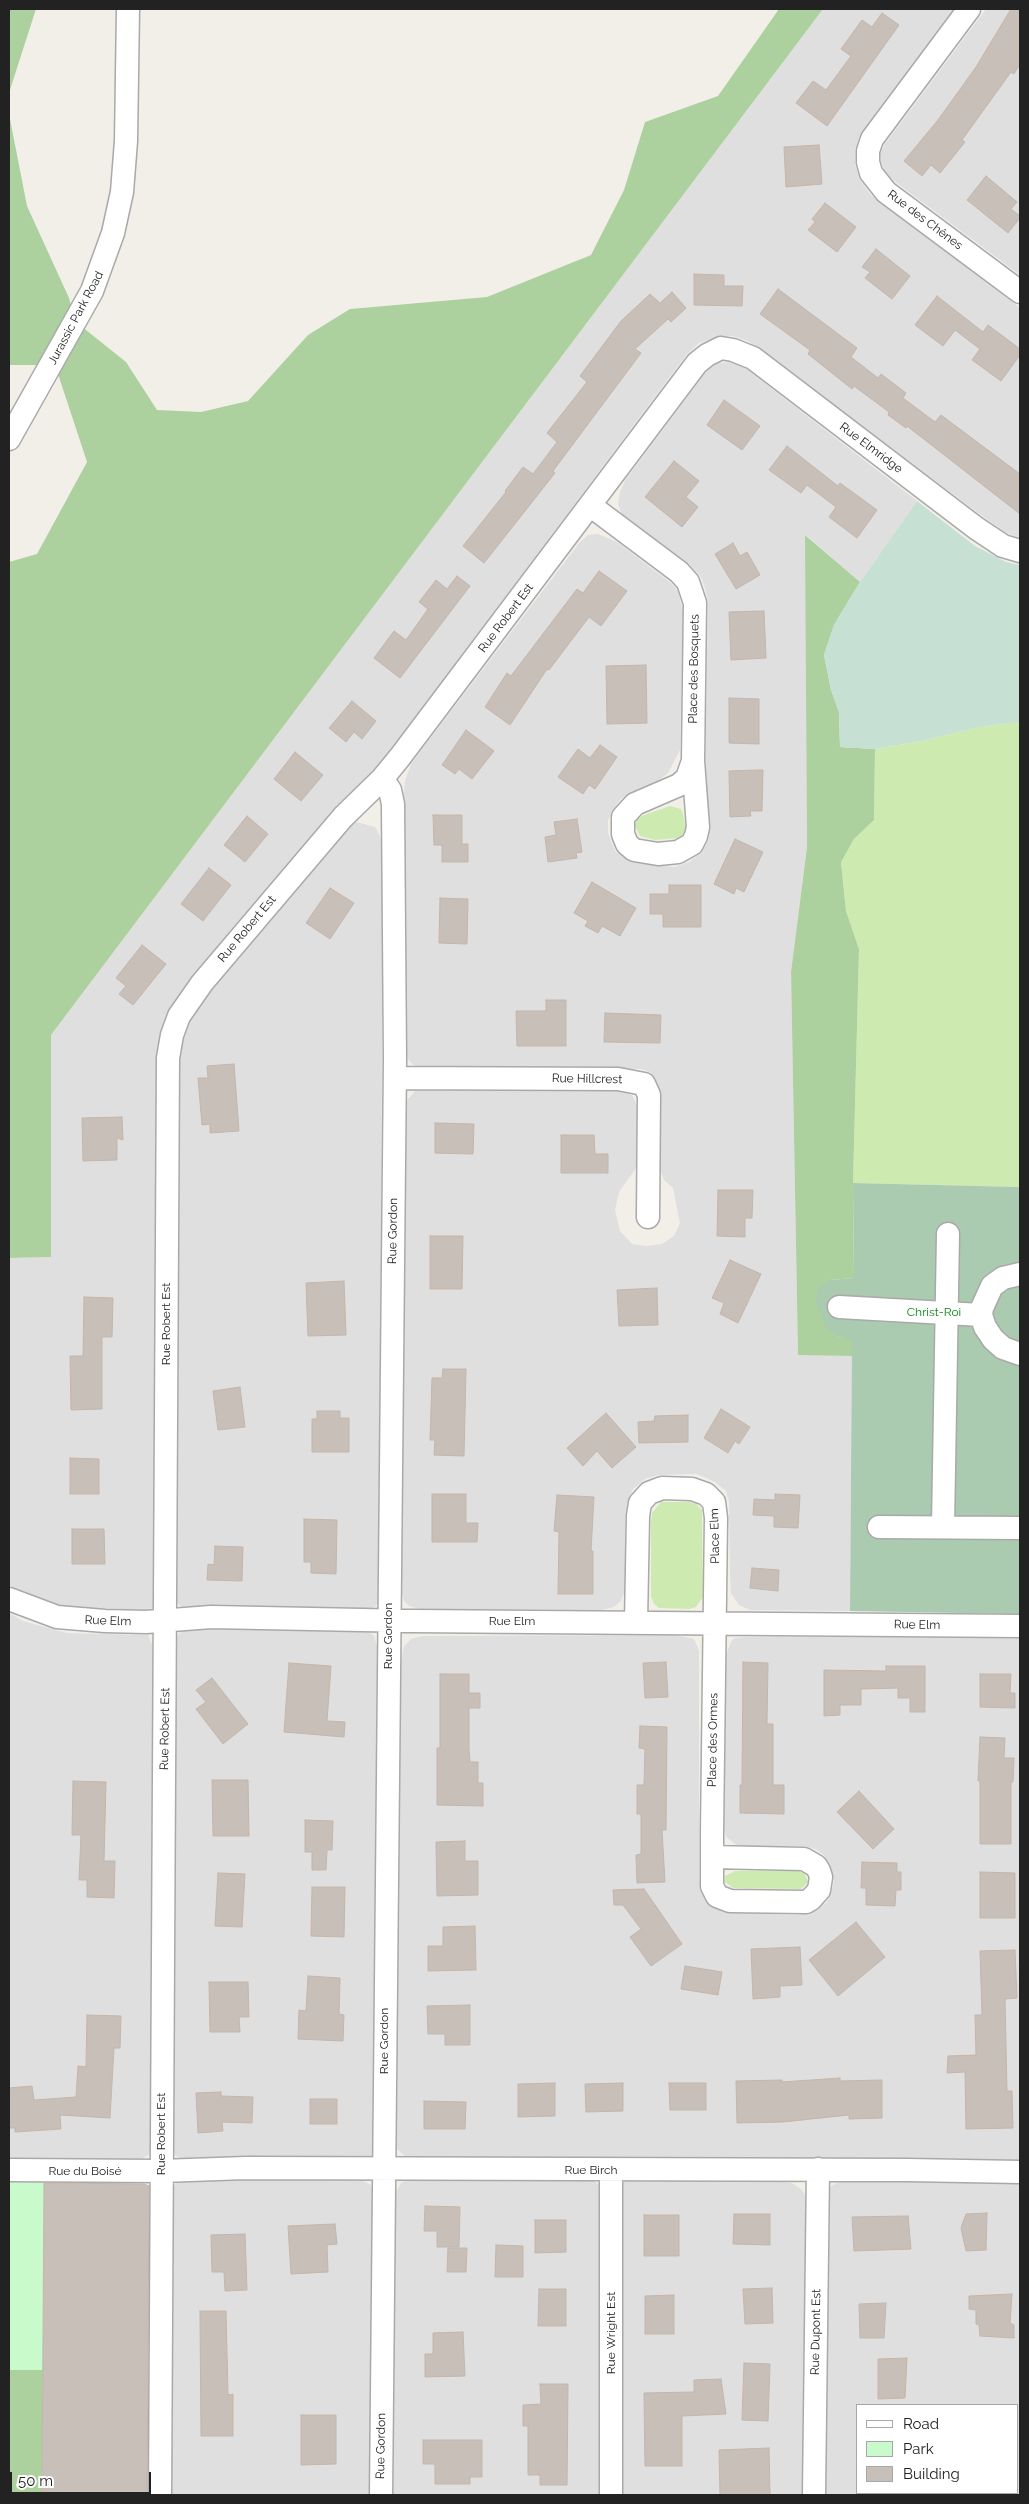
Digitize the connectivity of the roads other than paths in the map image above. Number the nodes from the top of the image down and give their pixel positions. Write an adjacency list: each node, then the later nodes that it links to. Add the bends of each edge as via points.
1 (128, 9): 5 (street, Jurassic Park Road, via 126,141 122,192 113,234 92,291)
2 (969, 9): 3 (street, Rue des Chênes, via 872,139 868,162 871,173 886,192)
3 (1020, 292)
4 (721, 348): 6 (street, Rue Robert Est, via 698,363); 7 (street, Rue Elmridge, via 752,358 976,528 1002,546)
5 (9, 439)
6 (591, 506): 8 (street, Place des Bosquets, via 678,572 692,592 696,615); 9 (street, Rue Robert Est)
7 (1020, 551)
8 (693, 761)
9 (382, 779): 10 (street, Rue Gordon, via 390,790 393,804); 22 (street, Rue Robert Est, via 343,817 207,977 179,1016 172,1035 168,1058)
10 (395, 1078): 11 (street, Rue Hillcrest, via 618,1079 644,1084 649,1095); 23 (street, Rue Gordon)
11 (648, 1217)
12 (948, 1234): 15 (street)
13 (1020, 1274): 16 (street, via 1003,1278 992,1286)
14 (840, 1307): 15 (street)
15 (947, 1313): 16 (street); 19 (street)
16 (981, 1315): 17 (street, via 993,1339 1003,1348)
17 (1020, 1354)
18 (879, 1527): 19 (street)
19 (943, 1527): 20 (street)
20 (1020, 1528)
21 (9, 1599): 22 (street, Rue Elm, via 41,1612 71,1619)
22 (166, 1620): 23 (street, Rue Elm, via 211,1617); 30 (street, Rue Robert Est)
23 (388, 1620): 24 (street, Rue Elm); 28 (street, Rue Gordon)
24 (636, 1622): 25 (street, Rue Elm); 25 (street, Place Elm, via 638,1509 643,1498 662,1488 699,1491 714,1502)
25 (714, 1623): 26 (street, Rue Elm); 27 (street, Place des Ormes)
26 (1020, 1626)
27 (712, 1857)
28 (384, 2169): 30 (street, Rue Birch); 31 (street, Rue Birch); 35 (street, Rue Gordon)
29 (9, 2170): 30 (street, Rue du Boisé)
30 (161, 2170): 34 (street, Rue Robert Est)
31 (611, 2170): 32 (street, Rue Birch); 36 (street, Rue Wright Est)
32 (818, 2170): 33 (street, Rue Birch); 37 (street, Rue Dupont Est)
33 (1020, 2172)
34 (160, 2495)
35 (381, 2495)
36 (611, 2495)
37 (814, 2495)

